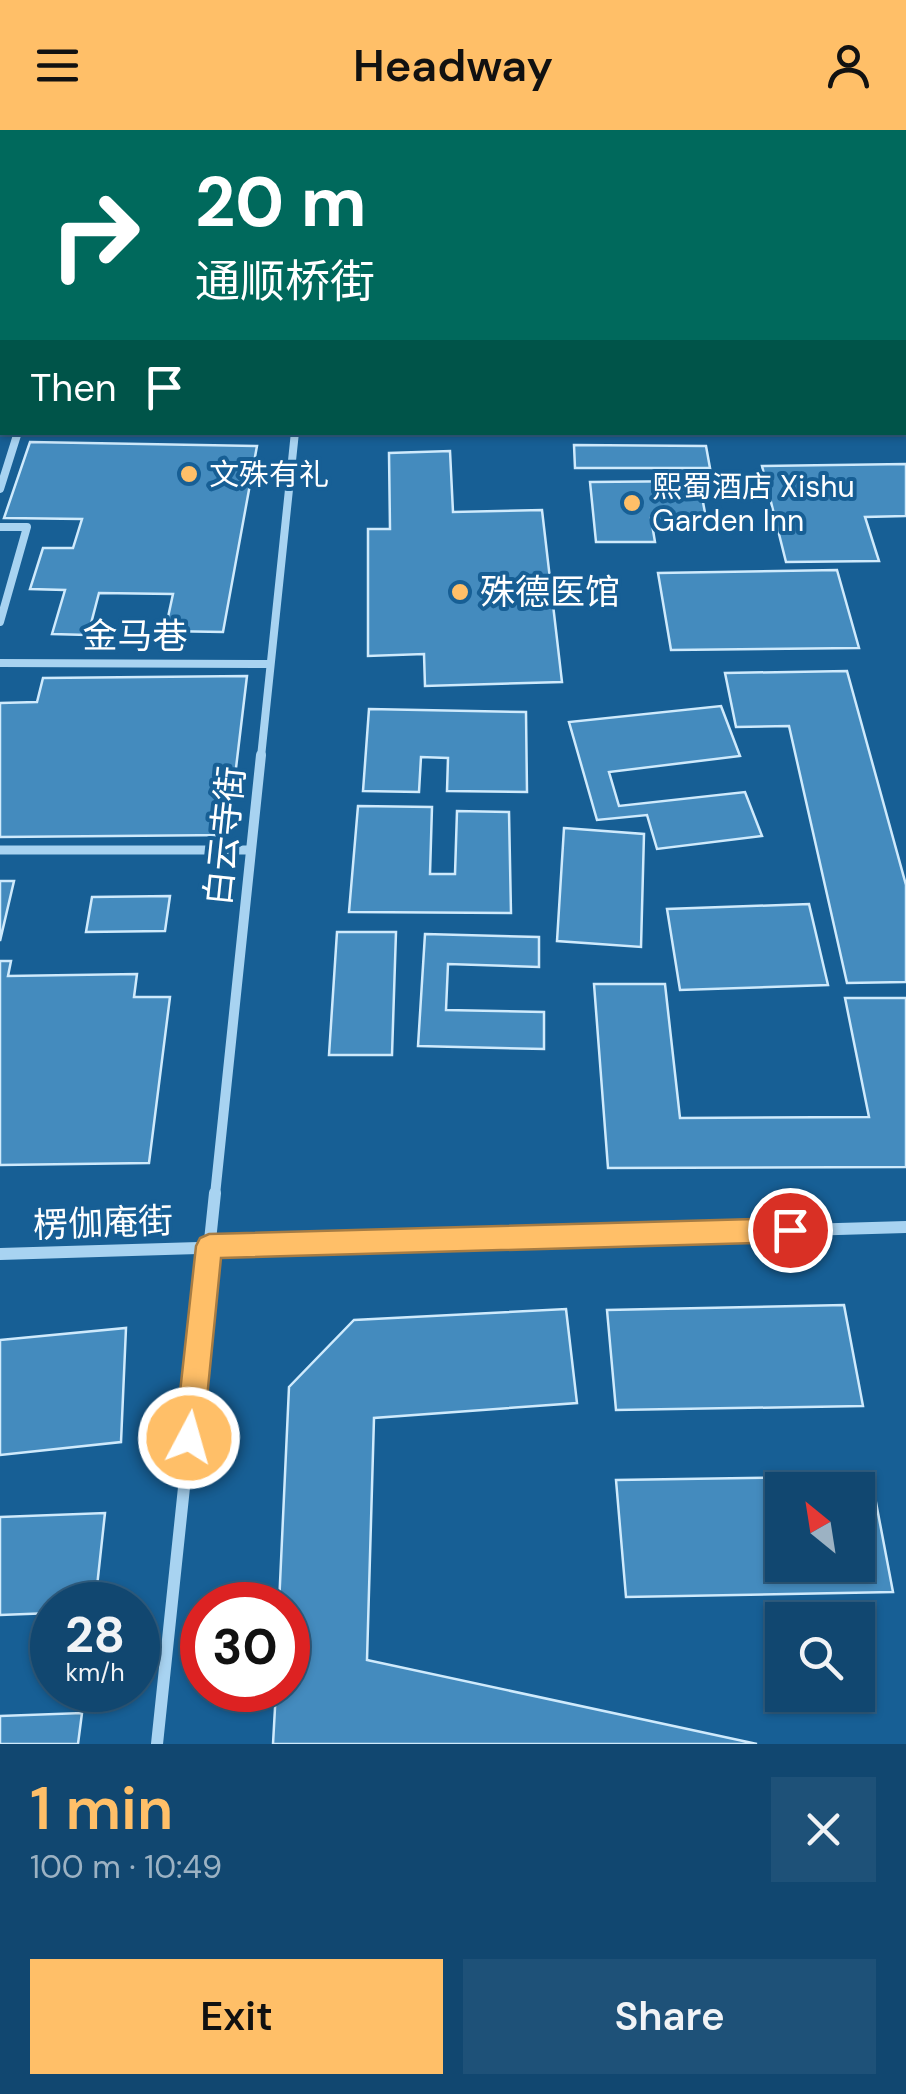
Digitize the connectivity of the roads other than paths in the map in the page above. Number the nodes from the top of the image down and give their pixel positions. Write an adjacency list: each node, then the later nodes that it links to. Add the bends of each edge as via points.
1 (17, 435): 3 (street)
2 (294, 435): 7 (street, 白云寺街)
3 (0, 489)
4 (0, 527): 5 (street, via 27,527)
5 (0, 622)
6 (0, 663): 7 (street, 金马巷)
7 (270, 664): 9 (street, 白云寺街)
8 (0, 850): 9 (street)
9 (251, 850): 11 (street, 白云寺街)
10 (906, 1227): 11 (street, 楞伽庵街)
11 (209, 1246): 12 (street, 楞伽庵街); 13 (street, 白云寺街)
12 (0, 1254)
13 (157, 1744)

